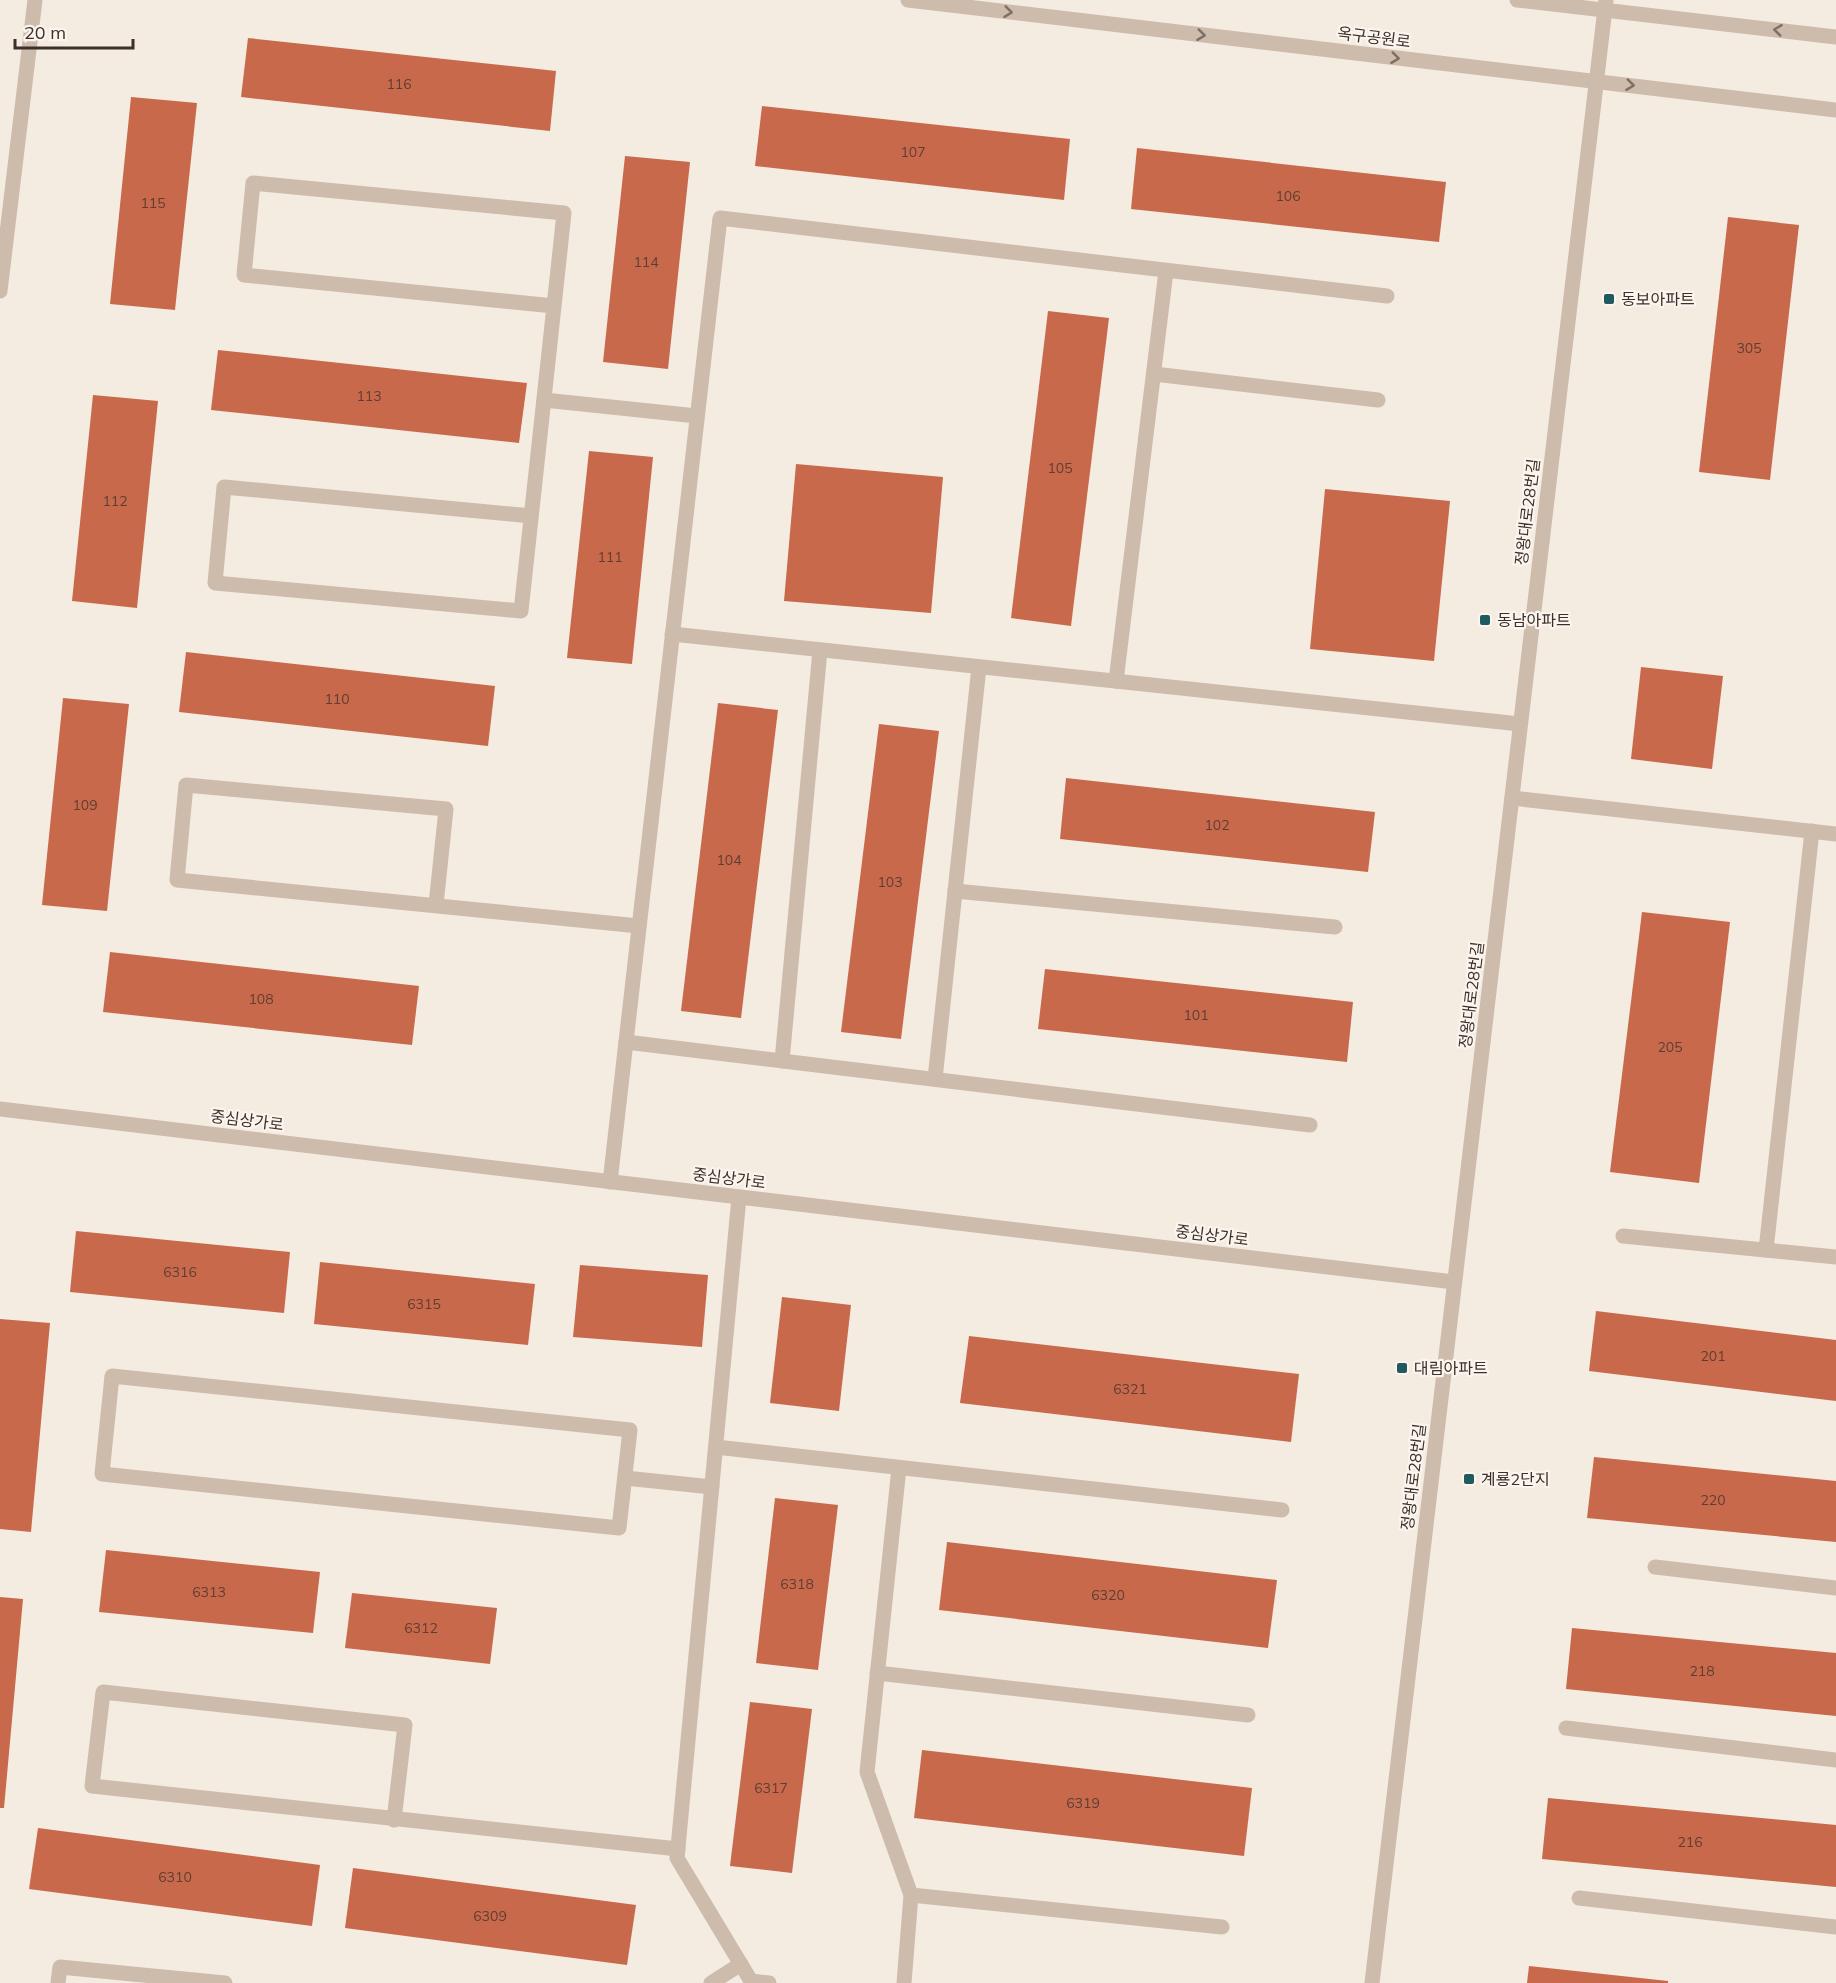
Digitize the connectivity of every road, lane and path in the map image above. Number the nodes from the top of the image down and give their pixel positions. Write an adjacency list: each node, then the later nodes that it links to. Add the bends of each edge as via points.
1 (35, 0): 9 (street)
2 (908, 0): 6 (street, 옥구공원로, one-way to 6)
3 (1517, 0): 4 (street)
4 (1605, 5): 5 (street, one-way to 4); 6 (street, 정왕대로28번길)
5 (1836, 37)
6 (1596, 81): 7 (street, 옥구공원로, one-way to 7); 21 (street, 정왕대로28번길)
7 (1836, 110)
8 (1166, 271): 10 (street); 12 (street); 15 (street, via 720,218)
9 (0, 291)
10 (1388, 296)
11 (554, 306): 11 (street, via 564,213 253,183 244,275); 13 (street)
12 (1154, 374): 14 (street); 20 (street)
13 (544, 400): 15 (street); 16 (street)
14 (1378, 400)
15 (697, 416): 17 (street)
16 (531, 516): 16 (street, via 224,487 215,583 520,611)
17 (672, 634): 18 (street); 27 (street)
18 (820, 650): 19 (street); 30 (street)
19 (980, 667): 20 (street); 25 (street)
20 (1116, 681): 21 (street)
21 (1520, 724): 22 (street, 정왕대로28번길)
22 (1512, 798): 23 (street); 39 (street, 정왕대로28번길)
23 (1812, 831): 24 (street); 37 (street)
24 (1836, 834)
25 (955, 891): 28 (street); 31 (street)
26 (436, 905): 26 (street, via 177,880 186,785 446,809); 27 (street)
27 (639, 926): 29 (street)
28 (1335, 927)
29 (626, 1042): 30 (street); 34 (street)
30 (782, 1061): 31 (street)
31 (935, 1079): 33 (street)
32 (0, 1109): 34 (street, 중심상가로)
33 (1310, 1125)
34 (610, 1182): 35 (street, 중심상가로)
35 (739, 1197): 39 (street, 중심상가로); 40 (street)
36 (1623, 1236): 37 (street)
37 (1766, 1250): 38 (street)
38 (1836, 1257)
39 (1455, 1282): 63 (street, 정왕대로28번길)
40 (716, 1447): 41 (street); 43 (street)
41 (899, 1468): 44 (street); 47 (street)
42 (625, 1478): 42 (street, via 630,1430 112,1376 102,1474 619,1528); 43 (street)
43 (712, 1487): 52 (street)
44 (1282, 1510)
45 (1655, 1567): 46 (street)
46 (1836, 1588)
47 (877, 1673): 48 (street); 53 (street, via 867,1772)
48 (1248, 1715)
49 (1566, 1728): 50 (street)
50 (1836, 1760)
51 (394, 1820): 51 (street, via 405,1725 103,1692 92,1786); 52 (street)
52 (678, 1849): 57 (street, via 677,1858)
53 (911, 1895): 55 (street); 62 (street)
54 (1579, 1898): 56 (street)
55 (1222, 1927)
56 (1836, 1927)
57 (741, 1964): 60 (street); 61 (street, via 752,1981)
58 (58, 1983): 59 (street, via 60,1966)
59 (225, 1983)
60 (711, 1983)
61 (769, 1983)
62 (904, 1983)
63 (1372, 1983)

